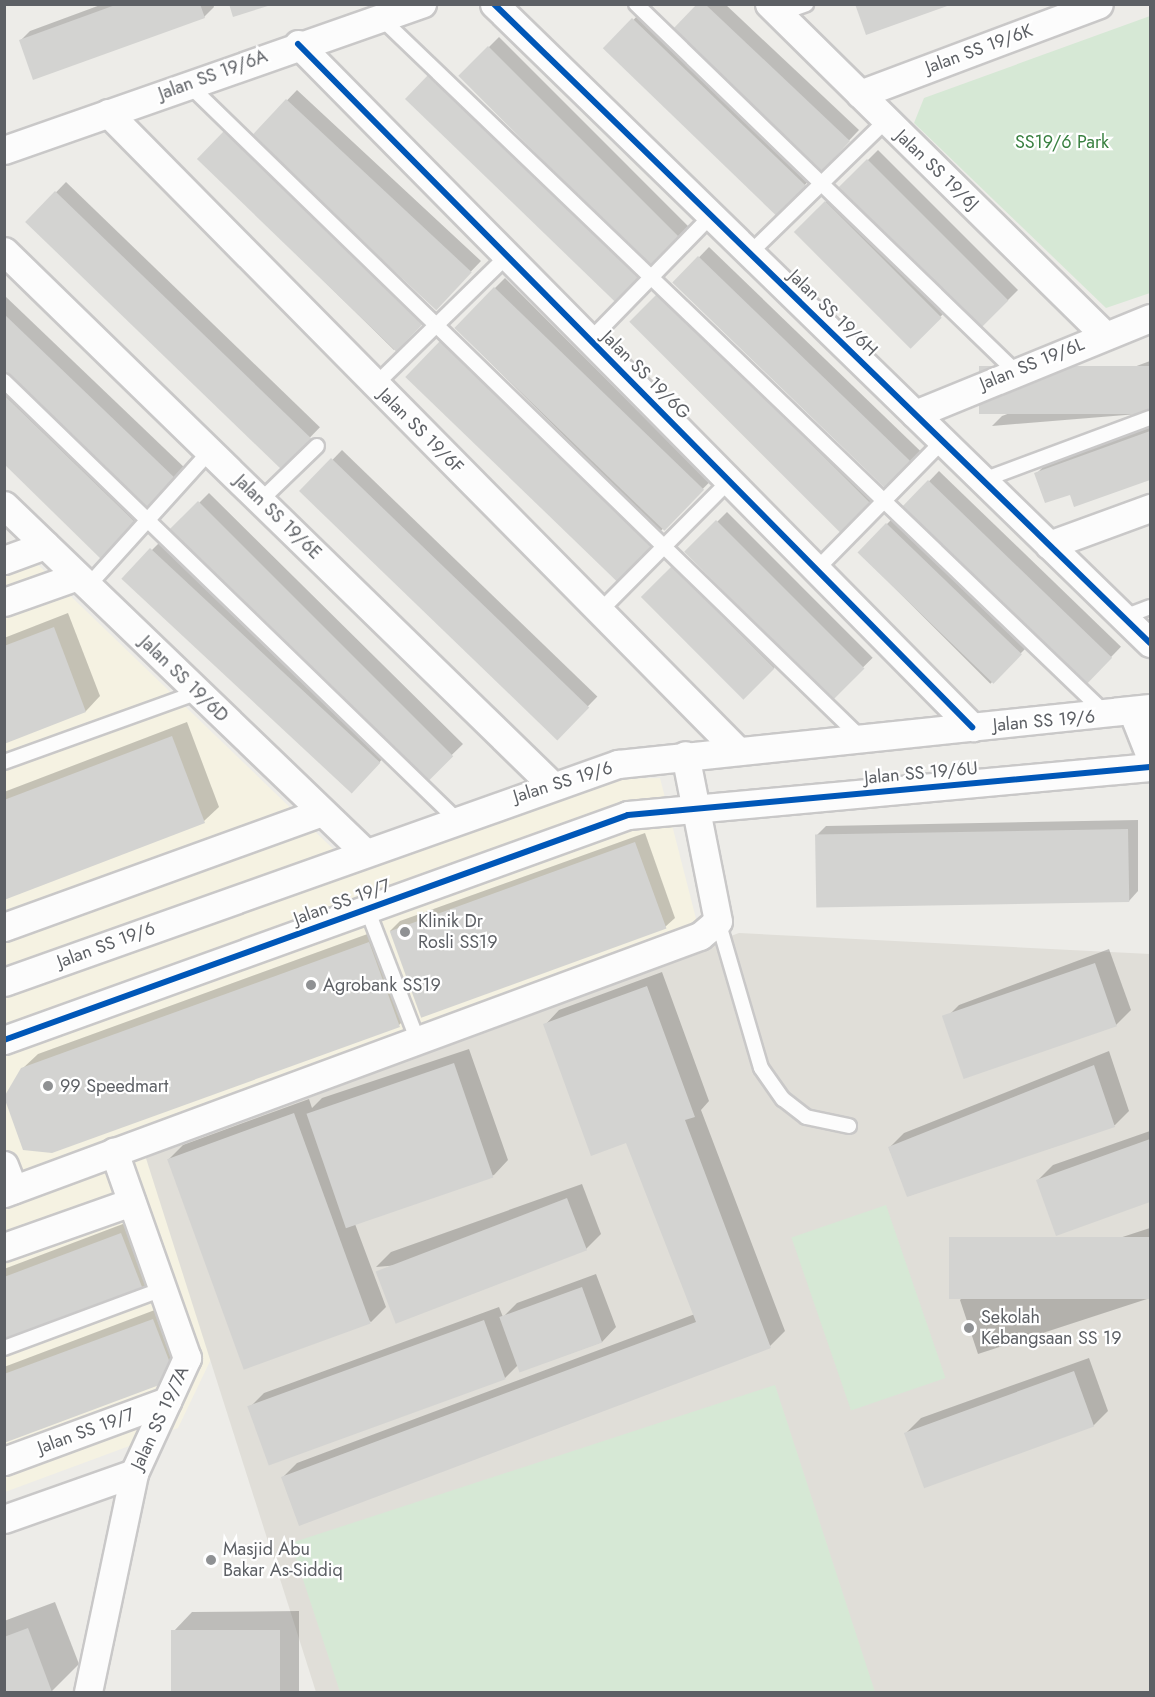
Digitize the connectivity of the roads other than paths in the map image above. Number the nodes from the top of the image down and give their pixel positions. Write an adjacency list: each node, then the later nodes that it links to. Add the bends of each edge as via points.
1 (423, 4): 7 (street, Jalan SS 19/6A)
2 (494, 4): 15 (street, Jalan SS 19/6H)
3 (636, 4): 14 (lane)
4 (806, 4): 6 (lane)
5 (1097, 5): 10 (street, Jalan SS 19/6K)
6 (774, 9): 10 (street, Jalan SS 19/6J)
7 (381, 18): 8 (street, Jalan SS 19/6A); 19 (lane)
8 (298, 44): 9 (street, Jalan SS 19/6A); 18 (street, Jalan SS 19/6G)
9 (188, 84): 11 (street, Jalan SS 19/6A); 21 (lane)
10 (860, 94): 12 (street, Jalan SS 19/6J)
11 (108, 113): 13 (street, Jalan SS 19/6A); 26 (street, Jalan SS 19/6F)
12 (887, 120): 14 (lane); 22 (street, Jalan SS 19/6J)
13 (4, 150)
14 (822, 184): 17 (lane); 24 (lane)
15 (711, 216): 17 (street, Jalan SS 19/6H); 19 (lane)
16 (4, 251): 31 (street, Jalan SS 19/6E)
17 (750, 253): 27 (street, Jalan SS 19/6H)
18 (507, 256): 21 (lane); 23 (street, Jalan SS 19/6G)
19 (651, 277): 23 (lane); 35 (lane)
20 (1150, 318): 22 (street, Jalan SS 19/6L)
21 (436, 325): 26 (lane); 41 (lane)
22 (1105, 335): 24 (street, Jalan SS 19/6L)
23 (590, 340): 33 (street, Jalan SS 19/6G)
24 (1014, 370): 27 (street, Jalan SS 19/6L)
25 (4, 381): 38 (lane)
26 (376, 384): 47 (street, Jalan SS 19/6F)
27 (915, 414): 29 (street, Jalan SS 19/6H)
28 (1150, 418): 32 (lane)
29 (943, 441): 32 (street, Jalan SS 19/6H); 35 (lane)
30 (317, 446): 34 (lane)
31 (210, 451): 34 (street, Jalan SS 19/6E); 38 (lane)
32 (983, 480): 39 (street, Jalan SS 19/6H)
33 (729, 481): 41 (lane); 43 (street, Jalan SS 19/6G)
34 (260, 501): 59 (street, Jalan SS 19/6E)
35 (885, 501): 43 (lane); 51 (lane)
36 (4, 505): 40 (street, Jalan SS 19/6D)
37 (1150, 508): 39 (street)
38 (147, 520): 44 (lane); 62 (lane)
39 (1049, 544): 48 (street, Jalan SS 19/6H)
40 (45, 545): 42 (street); 44 (street, Jalan SS 19/6D)
41 (664, 546): 47 (lane); 53 (lane)
42 (4, 560)
43 (817, 569): 52 (street, Jalan SS 19/6G)
44 (83, 581): 45 (street); 50 (street, Jalan SS 19/6D)
45 (4, 602)
46 (1150, 607): 48 (lane)
47 (600, 611): 54 (street, Jalan SS 19/6F)
48 (1124, 617): 49 (street, Jalan SS 19/6H)
49 (1150, 643)
50 (198, 692): 57 (lane); 61 (street, Jalan SS 19/6D)
51 (1131, 712): 52 (street, Jalan SS 19/6); 56 (street)
52 (972, 727): 53 (street, Jalan SS 19/6)
53 (860, 737): 54 (street, Jalan SS 19/6)
54 (735, 748): 55 (street, Jalan SS 19/6)
55 (685, 754): 59 (street, Jalan SS 19/6, via 618,764); 60 (street)
56 (1150, 756)
57 (4, 762)
58 (1150, 767): 60 (street, Jalan SS 19/6U)
59 (551, 784): 62 (street, Jalan SS 19/6)
60 (694, 809): 64 (street, Jalan SS 19/7, via 628,815); 65 (street)
61 (322, 812): 63 (street, Jalan SS 19/6D); 66 (street)
62 (455, 818): 63 (street, Jalan SS 19/6)
63 (364, 851): 67 (street, Jalan SS 19/6)
64 (367, 909): 68 (street, Jalan SS 19/7); 69 (lane)
65 (718, 921): 69 (street, via 700,936); 70 (lane, via 761,1068 783,1099 806,1117)
66 (4, 927)
67 (4, 982)
68 (4, 1040)
69 (418, 1041): 71 (street)
70 (849, 1126)
71 (114, 1152): 72 (street); 73 (street, Jalan SS 19/7A)
72 (7, 1182)
73 (131, 1202): 74 (street); 75 (street, Jalan SS 19/7A)
74 (4, 1247)
75 (163, 1289): 76 (lane); 77 (street, Jalan SS 19/7A, via 187,1358)
76 (4, 1348)
77 (167, 1401): 78 (street, Jalan SS 19/7); 79 (street, Jalan SS 19/7A)
78 (4, 1461)
79 (134, 1473): 80 (street); 81 (street, Jalan SS 19/7A)
80 (4, 1519)
81 (88, 1692)

